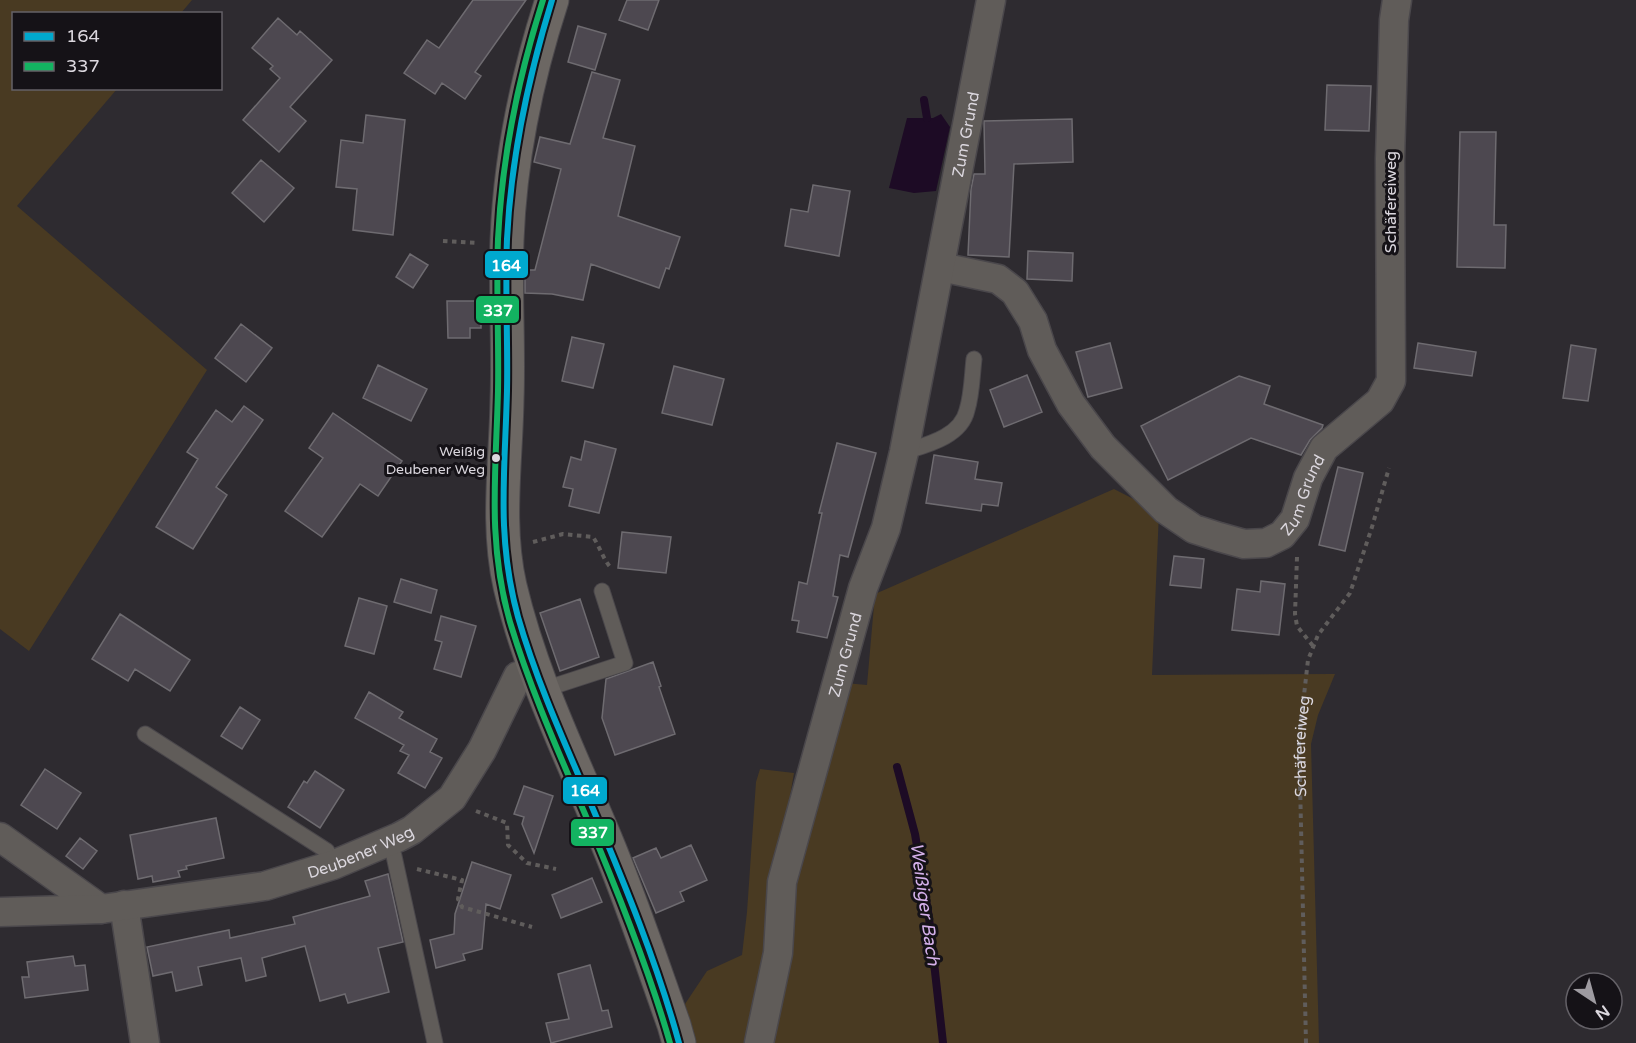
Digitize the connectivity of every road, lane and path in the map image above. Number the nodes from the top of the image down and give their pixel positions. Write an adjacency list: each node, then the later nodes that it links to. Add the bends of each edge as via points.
1 (552, 0): 16 (street, via 533,65 517,149 507,238 502,528 510,584)
2 (991, 0): 6 (street, Zum Grund)
3 (1397, 0): 8 (street, Schäfereiweg, via 1390,159 1391,381)
4 (443, 241): 5 (path)
5 (485, 244)
6 (941, 267): 9 (street, Zum Grund); 11 (street, Zum Grund, via 999,279 1015,292 1033,321 1042,350 1071,404 1103,447 1166,510 1194,529 1244,544 1266,543)
7 (974, 359): 9 (lane, via 967,412 956,429 939,440)
8 (1380, 401): 11 (street, Zum Grund, via 1324,447 1308,478 1295,519)
9 (904, 452): 30 (street, Zum Grund, via 886,528 864,588 782,882 778,953)
10 (1389, 468): 15 (path, Schäfereiweg, via 1350,593 1318,635)
11 (1282, 535): 15 (path, via 1297,552 1297,626)
12 (529, 542): 13 (path, via 563,534 593,537)
13 (611, 568)
14 (602, 591): 16 (lane, via 625,663)
15 (1314, 647): 31 (path, Schäfereiweg, via 1308,660 1299,739)
16 (538, 681): 20 (street, Deubener Weg, via 518,676 482,750 452,798 412,830); 29 (street, via 606,840)
17 (145, 734): 22 (lane, via 327,851)
18 (474, 810): 23 (path, via 507,823 508,845 527,864)
19 (0, 837): 24 (street)
20 (388, 842): 22 (street, Deubener Weg); 28 (lane)
21 (413, 860): 26 (path, via 418,870 462,880 458,899 462,907)
22 (333, 865): 24 (street, Deubener Weg, via 265,886)
23 (555, 869)
24 (112, 907): 25 (street, Deubener Weg); 27 (street)
25 (0, 912)
26 (532, 927)
27 (145, 1043)
28 (435, 1043)
29 (679, 1043)
30 (759, 1043)
31 (1306, 1043)

